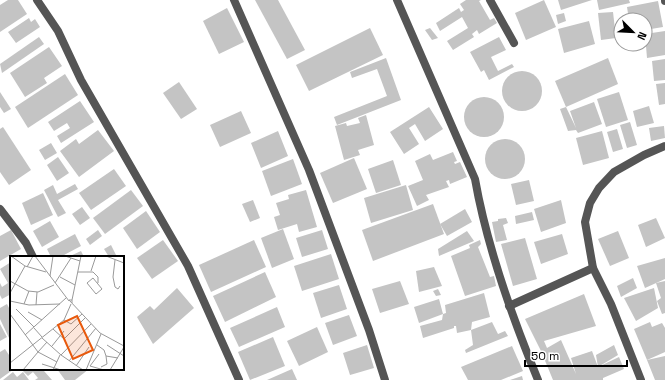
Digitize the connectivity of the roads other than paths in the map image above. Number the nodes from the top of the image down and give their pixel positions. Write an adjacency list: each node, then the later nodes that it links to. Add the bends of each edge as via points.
1 (37, 0): 11 (street, via 58,31 81,80 188,266)
2 (234, 0): 12 (street, via 309,170)
3 (397, 0): 10 (street, via 475,180 480,206)
4 (490, 0): 5 (street)
5 (514, 43)
6 (665, 146): 9 (street, via 614,172 599,188 590,203 585,222)
7 (0, 209): 8 (street, via 26,243)
8 (32, 256)
9 (593, 268): 10 (street); 14 (street)
10 (510, 306): 13 (street)
11 (239, 380)
12 (385, 380)
13 (538, 380)
14 (641, 380)

